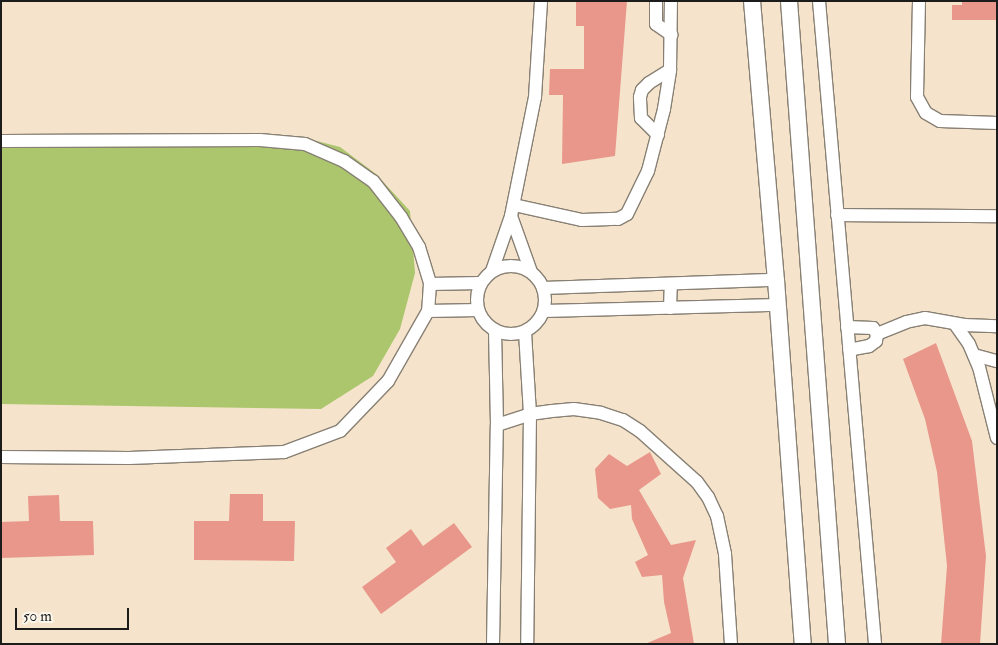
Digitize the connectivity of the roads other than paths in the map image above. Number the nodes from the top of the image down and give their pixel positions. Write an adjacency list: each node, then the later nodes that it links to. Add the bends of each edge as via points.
1 (541, 1): 13 (street, via 535,97)
2 (656, 1): 8 (street, via 656,24)
3 (671, 1): 8 (street)
4 (752, 1): 18 (street)
5 (789, 1): 45 (street)
6 (819, 1): 14 (street)
7 (919, 1): 10 (street, via 917,97 926,113 940,121)
8 (672, 35): 9 (street)
9 (670, 70): 11 (street); 11 (street, via 649,83 640,97 641,118)
10 (997, 123)
11 (658, 135): 13 (street, via 635,201 627,214 618,219 582,220)
12 (1, 141): 20 (street, via 260,140 305,144 344,161 373,181 419,247)
13 (512, 210): 16 (street); 17 (street)
14 (837, 215): 15 (street); 30 (street)
15 (997, 216)
16 (492, 272): 17 (street, via 512,266); 19 (street)
17 (531, 272): 22 (street)
18 (776, 280): 21 (street); 23 (street)
19 (481, 283): 20 (street); 25 (street, via 477,292)
20 (430, 284): 27 (street)
21 (671, 284): 22 (street); 24 (street)
22 (543, 288): 26 (street)
23 (778, 305): 24 (street); 44 (street)
24 (670, 308): 26 (street)
25 (478, 310): 27 (street); 31 (street, via 481,318)
26 (544, 310): 32 (street)
27 (428, 311): 40 (street, via 388,382 340,431 284,452 129,458)
28 (955, 324): 29 (street); 33 (street, via 924,318); 35 (street)
29 (997, 326)
30 (846, 327): 33 (street, via 873,328); 34 (street)
31 (495, 331): 32 (street, via 505,334); 38 (street)
32 (526, 332): 37 (street)
33 (877, 334): 34 (street, via 876,341 869,346)
34 (848, 350): 46 (street)
35 (974, 355): 36 (street); 39 (street)
36 (997, 361)
37 (530, 414): 38 (street); 42 (street); 43 (street, via 574,409 623,420 697,482 716,516 725,554)
38 (497, 425): 41 (street)
39 (997, 438)
40 (1, 457)
41 (493, 644)
42 (527, 644)
43 (731, 644)
44 (803, 644)
45 (837, 644)
46 (875, 644)

